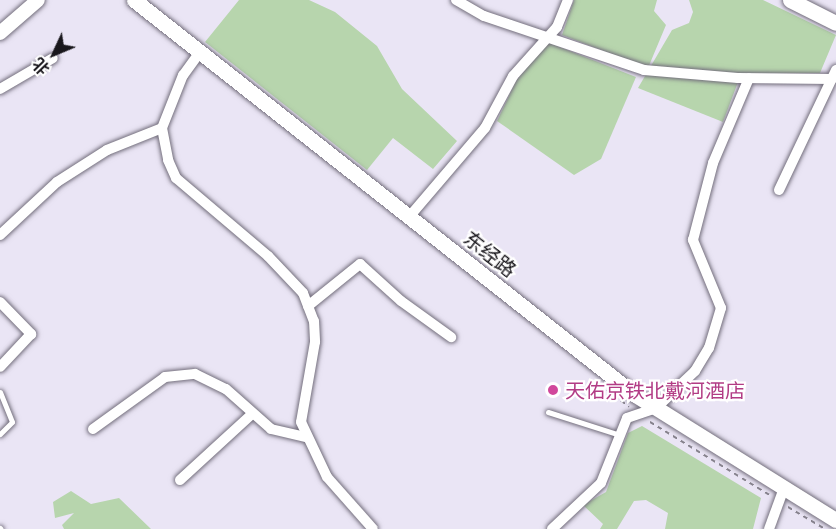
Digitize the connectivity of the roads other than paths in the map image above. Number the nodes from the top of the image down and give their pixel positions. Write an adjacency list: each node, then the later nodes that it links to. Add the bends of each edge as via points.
1 (38, 0): 7 (street)
2 (134, 0): 9 (main road, 东经路)
3 (456, 0): 8 (street, via 484,16)
4 (568, 0): 8 (street)
5 (790, 0): 6 (main road)
6 (836, 23)
7 (0, 33)
8 (548, 38): 12 (street, via 644,70); 16 (street, via 513,76 485,128)
9 (200, 52): 14 (street, via 183,75); 16 (main road, 东经路)
10 (53, 58): 13 (street)
11 (834, 74): 12 (street); 15 (street)
12 (749, 78): 23 (street, via 713,163 693,240 721,308 709,348 695,372)
13 (0, 89)
14 (162, 128): 17 (street, via 107,150 67,176); 19 (street, via 176,178 268,256 303,293)
15 (779, 190)
16 (409, 217): 23 (main road, 东经路)
17 (0, 235)
18 (0, 302): 21 (street, via 31,334)
19 (308, 306): 20 (street, via 360,264 401,301); 29 (street, via 315,342 301,422)
20 (451, 337)
21 (0, 367)
22 (0, 392): 27 (lane, via 12,422)
23 (656, 408): 28 (street, via 627,418); 31 (main road, 东经路)
24 (548, 412): 28 (lane)
25 (251, 415): 26 (street, via 226,389 195,374 165,377); 29 (street, via 271,429); 30 (street)
26 (93, 429)
27 (0, 434)
28 (621, 435): 34 (street, via 601,483)
29 (307, 437): 33 (street, via 327,477)
30 (180, 480)
31 (783, 488): 32 (main road, 东经路); 35 (street)
32 (836, 520)
33 (374, 529)
34 (552, 529)
35 (769, 529)

